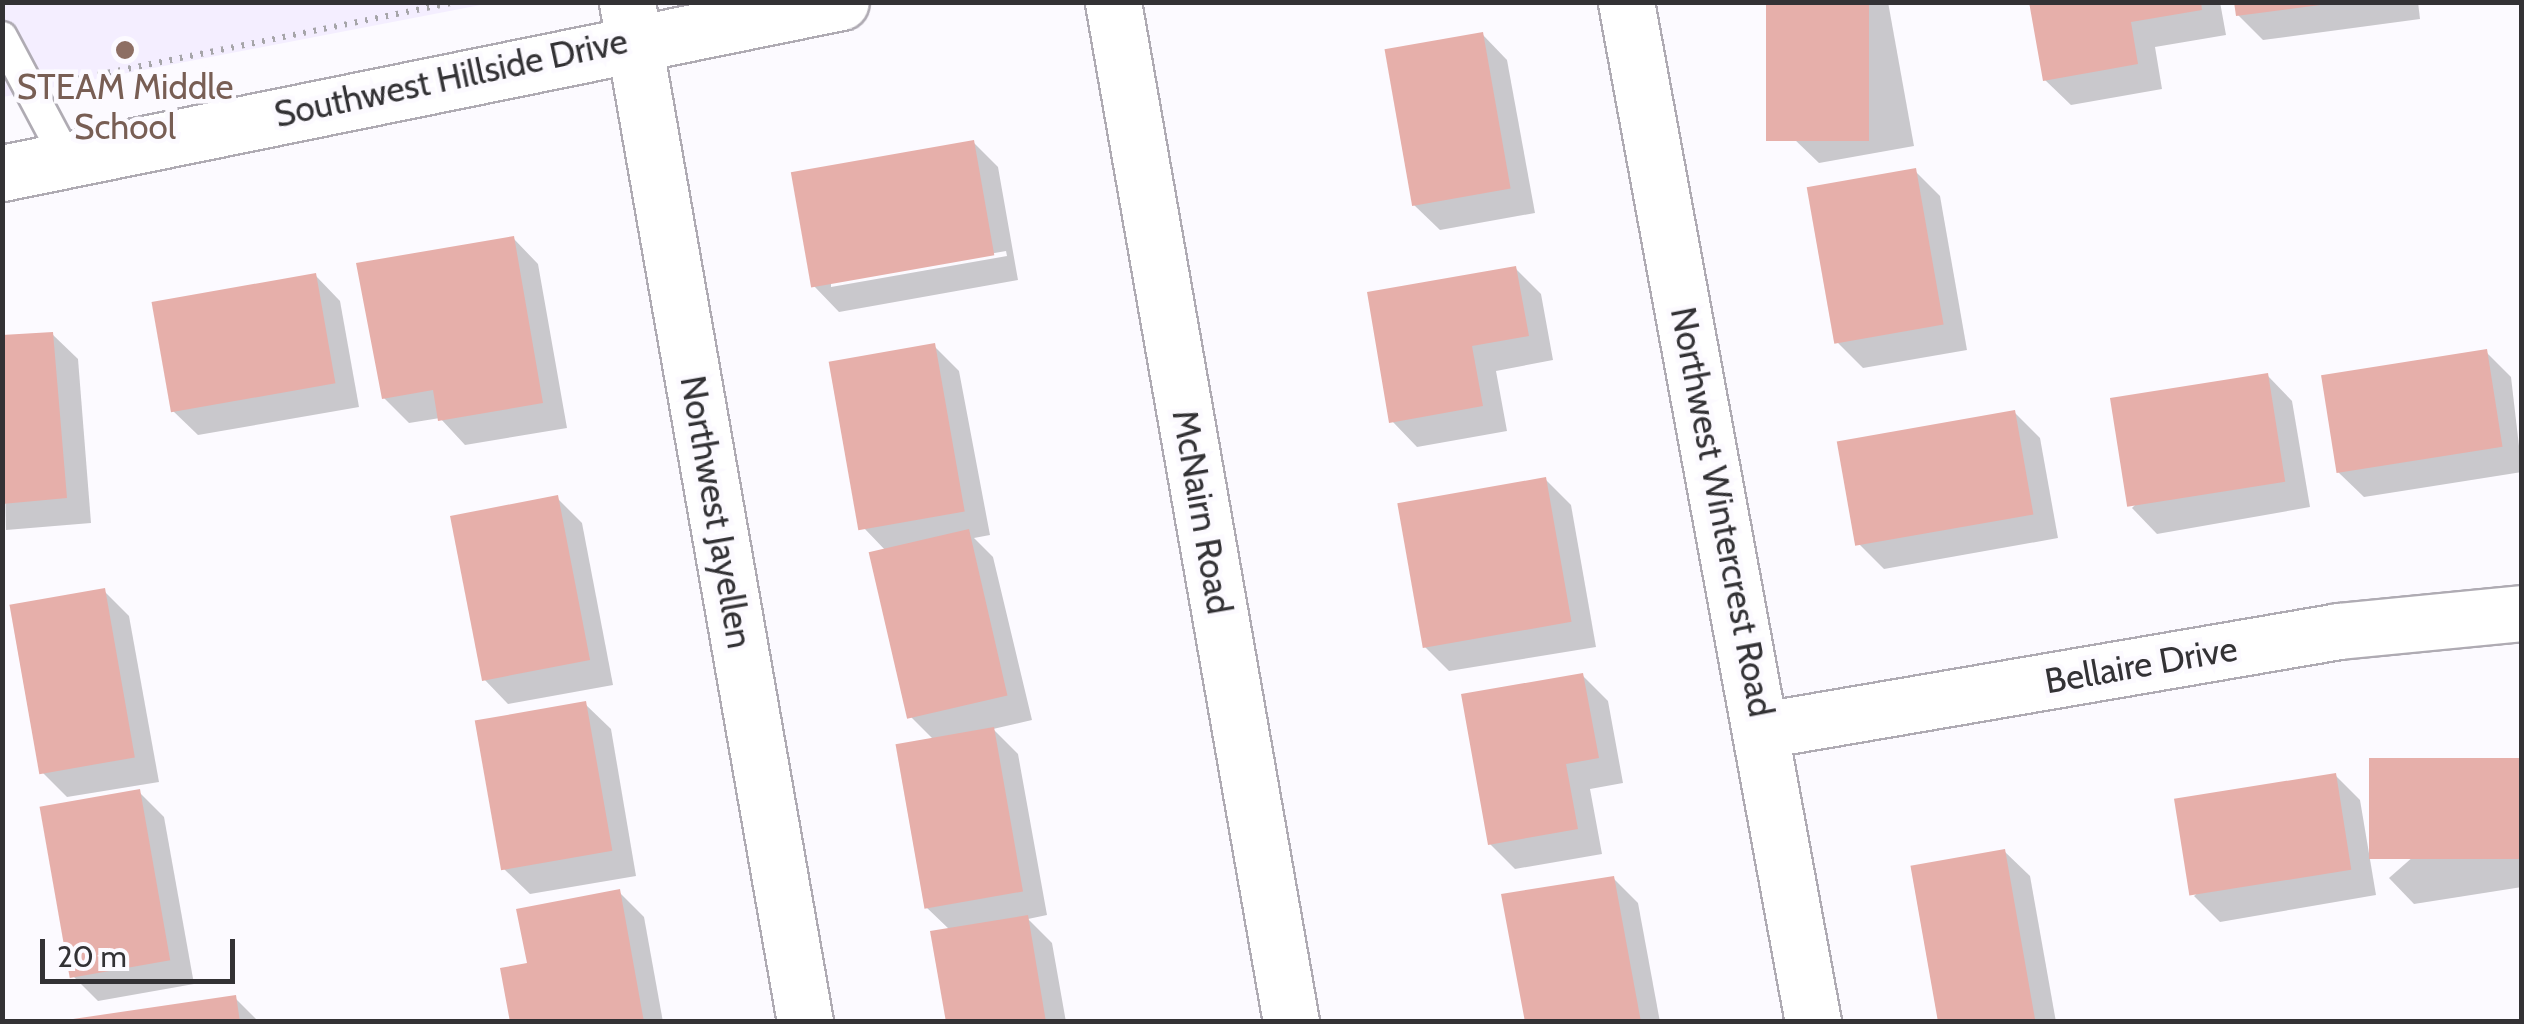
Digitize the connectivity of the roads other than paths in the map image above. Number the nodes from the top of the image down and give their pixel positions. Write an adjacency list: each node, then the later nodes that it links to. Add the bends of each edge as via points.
1 (841, 2): 4 (street, Southwest Hillside Drive)
2 (1113, 2): 11 (street, McNairn Road)
3 (1626, 2): 9 (street, Northwest Wintercrest Road)
4 (630, 21): 6 (street, Southwest Hillside Drive); 10 (street, Northwest Jayellen)
5 (2, 37): 6 (lane)
6 (67, 159): 7 (street, Southwest Hillside Drive)
7 (2, 173)
8 (2522, 613): 9 (street, Bellaire Drive, via 2340,632)
9 (1763, 730): 12 (street, Northwest Wintercrest Road)
10 (804, 1022)
11 (1291, 1022)
12 (1813, 1022)

